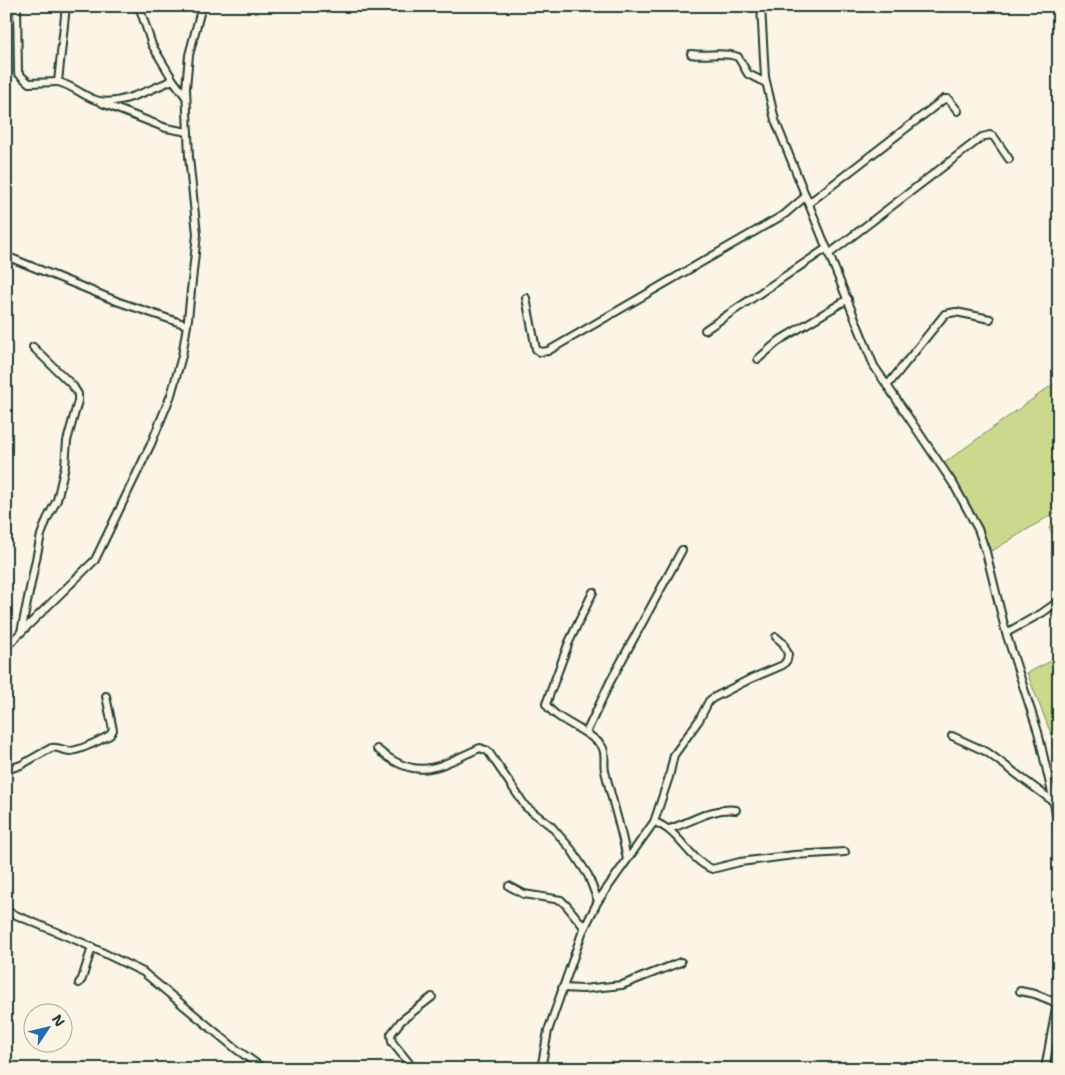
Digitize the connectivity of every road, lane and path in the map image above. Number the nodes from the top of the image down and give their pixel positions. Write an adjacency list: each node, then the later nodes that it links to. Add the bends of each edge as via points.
1 (17, 6): 8 (street, via 18,73 28,83)
2 (66, 6): 8 (street)
3 (139, 6): 7 (street, via 155,51)
4 (202, 6): 10 (street, via 189,55)
5 (761, 6): 9 (street)
6 (691, 54): 9 (street, via 738,57 748,74)
7 (173, 80): 10 (street); 11 (street, via 136,96)
8 (58, 82): 11 (street)
9 (766, 83): 15 (street, via 781,137)
10 (186, 97): 13 (street)
11 (96, 101): 13 (street, via 166,128)
12 (958, 111): 15 (street, via 948,99 944,99)
13 (188, 132): 21 (street, via 197,234)
14 (1009, 159): 16 (street, via 994,137 982,137)
15 (807, 200): 16 (street); 18 (street, via 548,351 540,352 536,348)
16 (828, 251): 19 (street); 22 (street)
17 (6, 256): 21 (street, via 119,302)
18 (526, 298)
19 (848, 299): 24 (street, via 777,342); 25 (street, via 874,366)
20 (990, 319): 25 (street, via 956,312 945,314)
21 (187, 325): 29 (street, via 171,395 102,548 87,570)
22 (705, 330)
23 (33, 347): 29 (street, via 73,386 78,401 57,500 41,535)
24 (758, 358)
25 (887, 386): 30 (street, via 968,510 986,552)
26 (682, 550): 34 (street)
27 (593, 592): 34 (street, via 569,642 546,704)
28 (1059, 601): 30 (street)
29 (21, 633): 32 (street)
30 (1006, 633): 38 (street, via 1038,732)
31 (776, 637): 40 (street, via 786,648 787,660 778,668 709,701 700,720 674,756)
32 (6, 647)
33 (106, 696): 37 (street, via 113,730 110,735 77,750 51,748)
34 (586, 733): 44 (street, via 604,749 604,767)
35 (952, 736): 38 (street, via 986,752)
36 (377, 749): 46 (street, via 397,764 425,770 480,748 488,751 526,807 571,848 588,875)
37 (6, 770)
38 (1054, 802): 42 (street)
39 (736, 810): 41 (street, via 712,812)
40 (654, 822): 41 (street); 44 (street)
41 (669, 829): 43 (street, via 712,869 794,855)
42 (1059, 836)
43 (845, 852)
44 (627, 860): 46 (street)
45 (509, 886): 48 (street, via 524,894 560,900)
46 (598, 901): 48 (street)
47 (6, 911): 49 (street)
48 (584, 927): 52 (street)
49 (92, 947): 51 (street); 57 (street, via 148,976)
50 (681, 962): 52 (street, via 622,985)
51 (79, 983)
52 (562, 988): 59 (street)
53 (1020, 990): 56 (street)
54 (1059, 991): 56 (street)
55 (432, 997): 58 (street, via 401,1021 391,1034 392,1042 408,1061)
56 (1057, 1003): 60 (street)
57 (264, 1069)
58 (409, 1069)
59 (540, 1069)
60 (1046, 1069)

